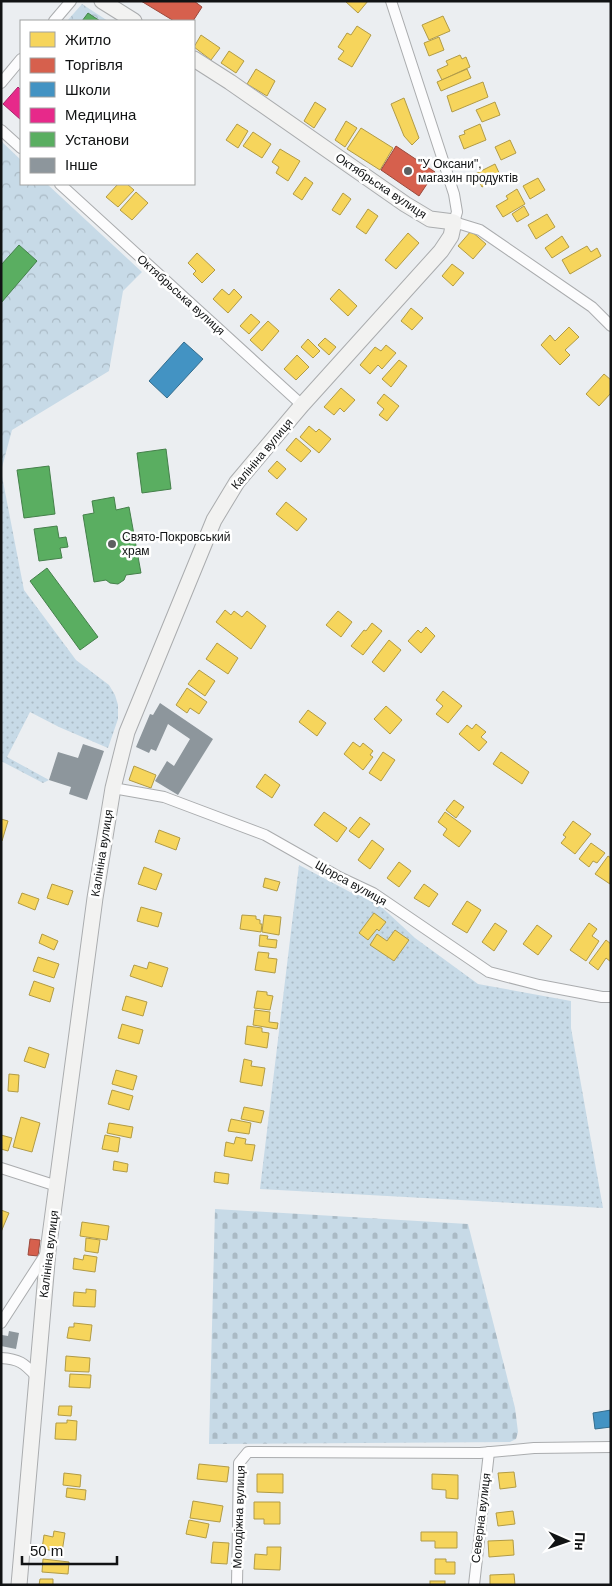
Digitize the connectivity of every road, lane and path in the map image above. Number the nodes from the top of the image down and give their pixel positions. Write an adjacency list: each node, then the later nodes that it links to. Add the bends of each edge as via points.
1 (70, 1): 4 (street)
2 (102, 1): 5 (street)
3 (391, 1): 12 (street, via 454,194 457,212)
4 (55, 20)
5 (132, 20)
6 (20, 60): 8 (street)
7 (195, 60): 12 (street, Октябрьска вулиця, via 405,204 430,219)
8 (1, 83)
9 (1, 130): 10 (street)
10 (20, 147)
11 (61, 185): 14 (street, Октябрьська вулиця)
12 (454, 222): 13 (street, via 480,230 592,307); 14 (street, Калініна вулиця, via 451,236 441,251)
13 (611, 326)
14 (302, 406): 15 (street, Калініна вулиця, via 236,482 214,520 126,732)
15 (113, 788): 16 (street, Щорса вулиця, via 164,797 264,835 339,878 373,893 489,972 539,985); 18 (street, Калініна вулиця, via 94,898)
16 (611, 997)
17 (1, 1168): 18 (street)
18 (57, 1186): 19 (street, Калініна вулиця)
19 (48, 1251): 20 (street); 22 (street, Калініна вулиця)
20 (1, 1323)
21 (1, 1358): 22 (street, via 24,1363)
22 (36, 1376): 25 (street, Калініна вулиця)
23 (611, 1447): 24 (street)
24 (489, 1452): 26 (street, Молодіжна вулиця, via 248,1452 239,1463); 27 (street, Северна вулиця)
25 (18, 1585)
26 (237, 1585)
27 (474, 1585)

